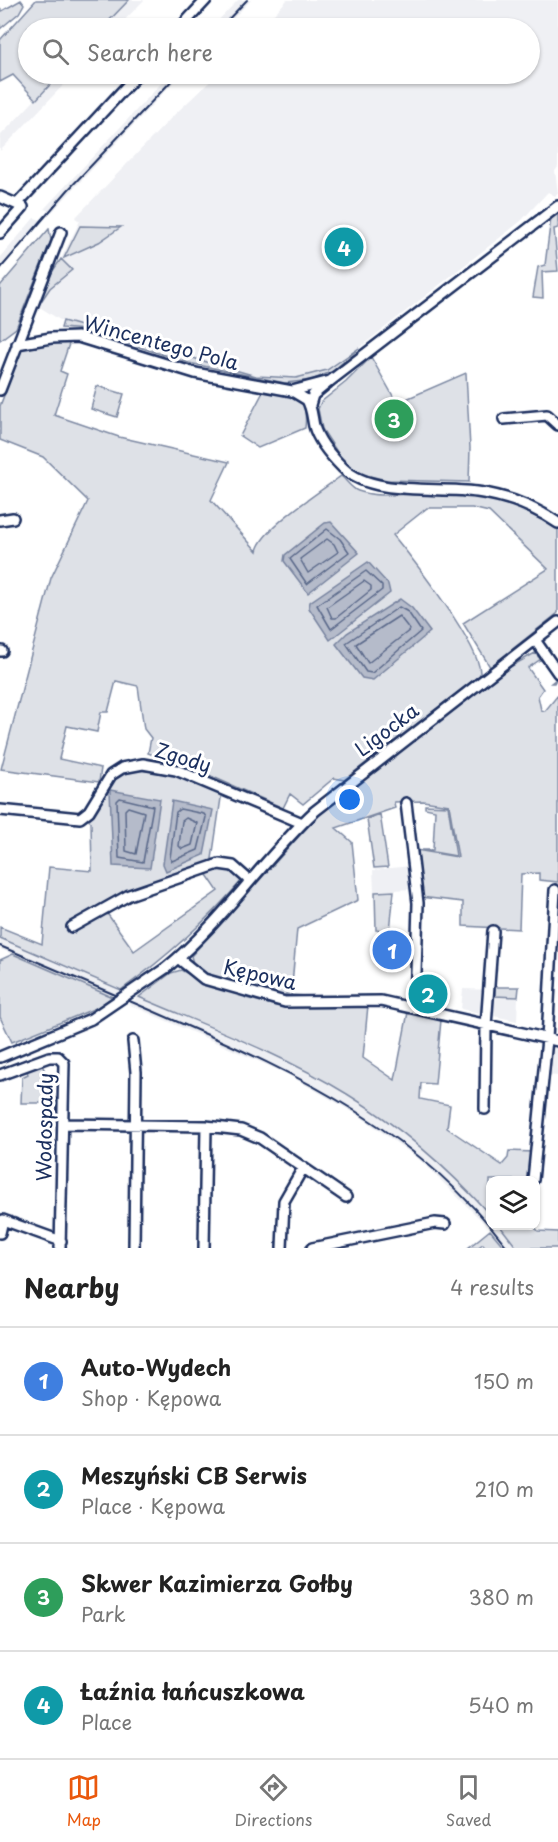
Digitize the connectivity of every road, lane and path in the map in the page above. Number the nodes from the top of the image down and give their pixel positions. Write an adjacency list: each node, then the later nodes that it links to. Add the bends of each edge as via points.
1 (206, 0): 2 (street)
2 (189, 18)
3 (129, 84): 5 (street)
4 (0, 196): 5 (street)
5 (20, 205): 8 (street)
6 (558, 206): 10 (street, Wincentego Pola)
7 (61, 232): 9 (street)
8 (0, 233)
9 (17, 344): 11 (street); 12 (street, Wincentego Pola, via 78,337 195,373)
10 (330, 381): 12 (street, Wincentego Pola); 13 (street, Wincentego Pola, via 314,395)
11 (0, 390)
12 (292, 391): 13 (street, via 302,394)
13 (310, 405): 18 (street, via 319,437 338,464 357,478 384,486 491,494 518,502)
14 (504, 419): 15 (street, via 548,416)
15 (558, 425)
16 (13, 518): 17 (street)
17 (0, 520)
18 (558, 523)
19 (558, 622): 20 (street, Ligocka)
20 (535, 640): 21 (street); 24 (street, Ligocka)
21 (558, 673)
22 (406, 803): 31 (street, via 418,903)
23 (0, 810): 24 (street, Zgody, via 80,818 111,775 122,768 143,764 176,770)
24 (302, 823): 25 (street, Ligocka)
25 (250, 881): 27 (street, via 233,866 219,864 129,895); 30 (street, Ligocka)
26 (555, 890): 29 (street)
27 (72, 927)
28 (493, 931): 32 (street)
29 (556, 931): 33 (street)
30 (178, 958): 31 (street, Kępowa, via 204,979 285,1002 381,1001); 36 (street, Ligocka, bridge, via 91,1018)
31 (415, 1008): 32 (street, Kępowa)
32 (486, 1026): 33 (street, Kępowa); 38 (street)
33 (547, 1038): 35 (street, Kępowa); 43 (street)
34 (132, 1041): 40 (street, via 136,1061)
35 (558, 1041)
36 (0, 1057)
37 (0, 1075): 39 (street, Wodospady, via 49,1057 61,1060 65,1070)
38 (485, 1109)
39 (63, 1124): 40 (street); 47 (street, Wodospady)
40 (136, 1125): 41 (street); 48 (street)
41 (206, 1126): 42 (street, via 251,1133); 49 (street)
42 (303, 1168): 44 (street); 50 (street, via 284,1200)
43 (533, 1176)
44 (346, 1197)
45 (445, 1224): 51 (street)
46 (0, 1233): 47 (street, via 3,1220)
47 (61, 1244)
48 (134, 1248)
49 (204, 1248)
50 (282, 1248)
51 (312, 1248)

